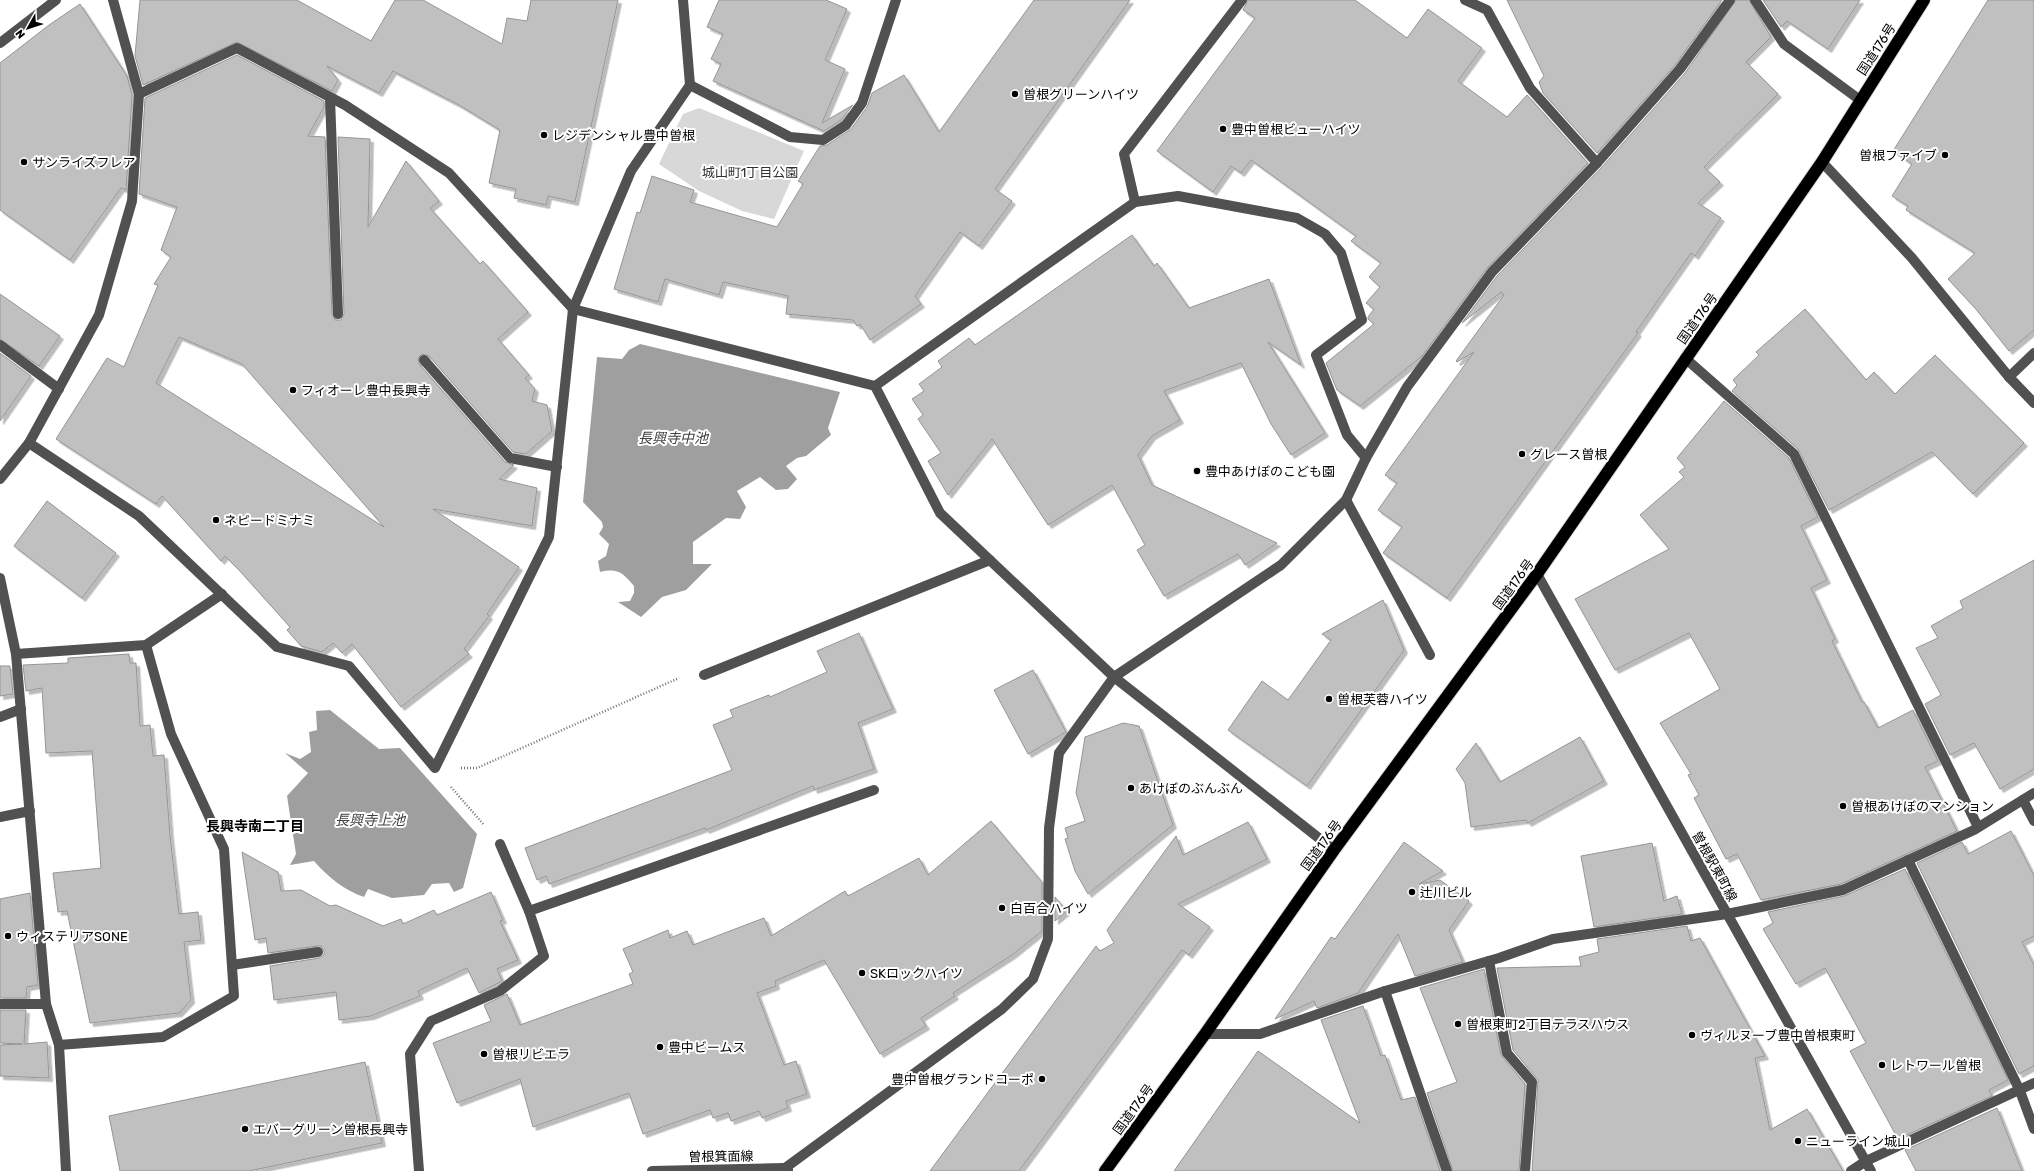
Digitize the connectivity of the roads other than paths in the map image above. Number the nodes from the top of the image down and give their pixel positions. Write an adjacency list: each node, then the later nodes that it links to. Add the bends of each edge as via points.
1 (56, 0): 10 (street)
2 (114, 0): 12 (street)
3 (683, 0): 11 (street)
4 (896, 0): 11 (street, via 862,103 846,125 823,140 790,137)
5 (1242, 0): 17 (street, via 1124,154)
6 (1465, 0): 16 (street, via 1487,10 1530,88)
7 (1730, 0): 16 (street, via 1680,69)
8 (1755, 0): 14 (street, via 1784,44)
9 (1924, 0): 14 (highway, 国道176号)
10 (0, 43)
11 (690, 85): 18 (street, via 631,171)
12 (139, 94): 13 (street, via 238,48); 26 (street, via 132,201 100,315)
13 (330, 98): 18 (street, via 345,105 449,173); 19 (street)
14 (1860, 100): 15 (highway, 国道176号)
15 (1822, 162): 22 (highway, 国道176号); 24 (street, via 1912,258)
16 (1597, 163): 29 (street, via 1492,272 1407,386)
17 (1135, 202): 25 (street); 29 (street, via 1178,196 1297,218 1325,234 1341,253 1362,320 1316,355 1347,435)
18 (573, 309): 25 (street); 30 (street)
19 (338, 314)
20 (0, 345): 26 (street)
21 (2034, 353): 24 (street)
22 (1685, 358): 34 (highway, 国道176号); 50 (street, via 1794,454)
23 (424, 360): 30 (street, via 510,458)
24 (2009, 377): 27 (street)
25 (875, 386): 33 (street, via 940,513)
26 (59, 389): 28 (street)
27 (2034, 403)
28 (29, 444): 31 (street); 36 (street, via 139,516)
29 (1366, 458): 32 (street)
30 (557, 467): 36 (street, via 549,537 435,768 349,666 277,647)
31 (0, 479)
32 (1346, 500): 39 (street); 41 (street, via 1281,565)
33 (990, 560): 40 (street); 41 (street)
34 (1537, 574): 52 (highway, 国道176号); 55 (street, 曽根駅東町線)
35 (0, 578): 38 (street)
36 (222, 594): 37 (street)
37 (146, 645): 38 (street); 58 (street, via 171,734 224,849)
38 (16, 654): 42 (street)
39 (1430, 655)
40 (704, 675)
41 (1114, 677): 52 (street); 68 (street, via 1059,753 1049,828 1048,939 1033,979 1002,1009)
42 (21, 709): 43 (street); 47 (street)
43 (0, 717)
44 (874, 790): 54 (street)
45 (2034, 793): 46 (street)
46 (2023, 800): 49 (street); 50 (street)
47 (30, 811): 48 (street); 61 (street)
48 (0, 817)
49 (2034, 821)
50 (1978, 827): 53 (street)
51 (500, 844): 54 (street)
52 (1334, 850): 62 (highway, 国道176号)
53 (1908, 860): 55 (street, via 1843,890); 65 (street)
54 (529, 911): 70 (street, via 544,956 500,991 431,1021 410,1054)
55 (1727, 914): 57 (street, via 1552,939); 67 (street, 曽根駅東町線)
56 (318, 952): 58 (street)
57 (1489, 961): 59 (street); 74 (street, via 1507,1053 1532,1082)
58 (232, 965): 63 (street, via 234,996 163,1037)
59 (1385, 991): 62 (street, via 1260,1034); 73 (street)
60 (0, 1004): 61 (street)
61 (46, 1004): 63 (street)
62 (1205, 1034): 72 (highway, 国道176号)
63 (59, 1045): 69 (street)
64 (2034, 1083): 65 (street)
65 (2020, 1091): 66 (street); 67 (street)
66 (2034, 1129)
67 (1866, 1161): 75 (street); 76 (street, 曽根駅東町線)
68 (785, 1170): 71 (street, 曽根箕面線)
69 (66, 1171)
70 (419, 1171)
71 (652, 1171)
72 (1105, 1171)
73 (1446, 1171)
74 (1525, 1171)
75 (1851, 1171)
76 (1871, 1171)

